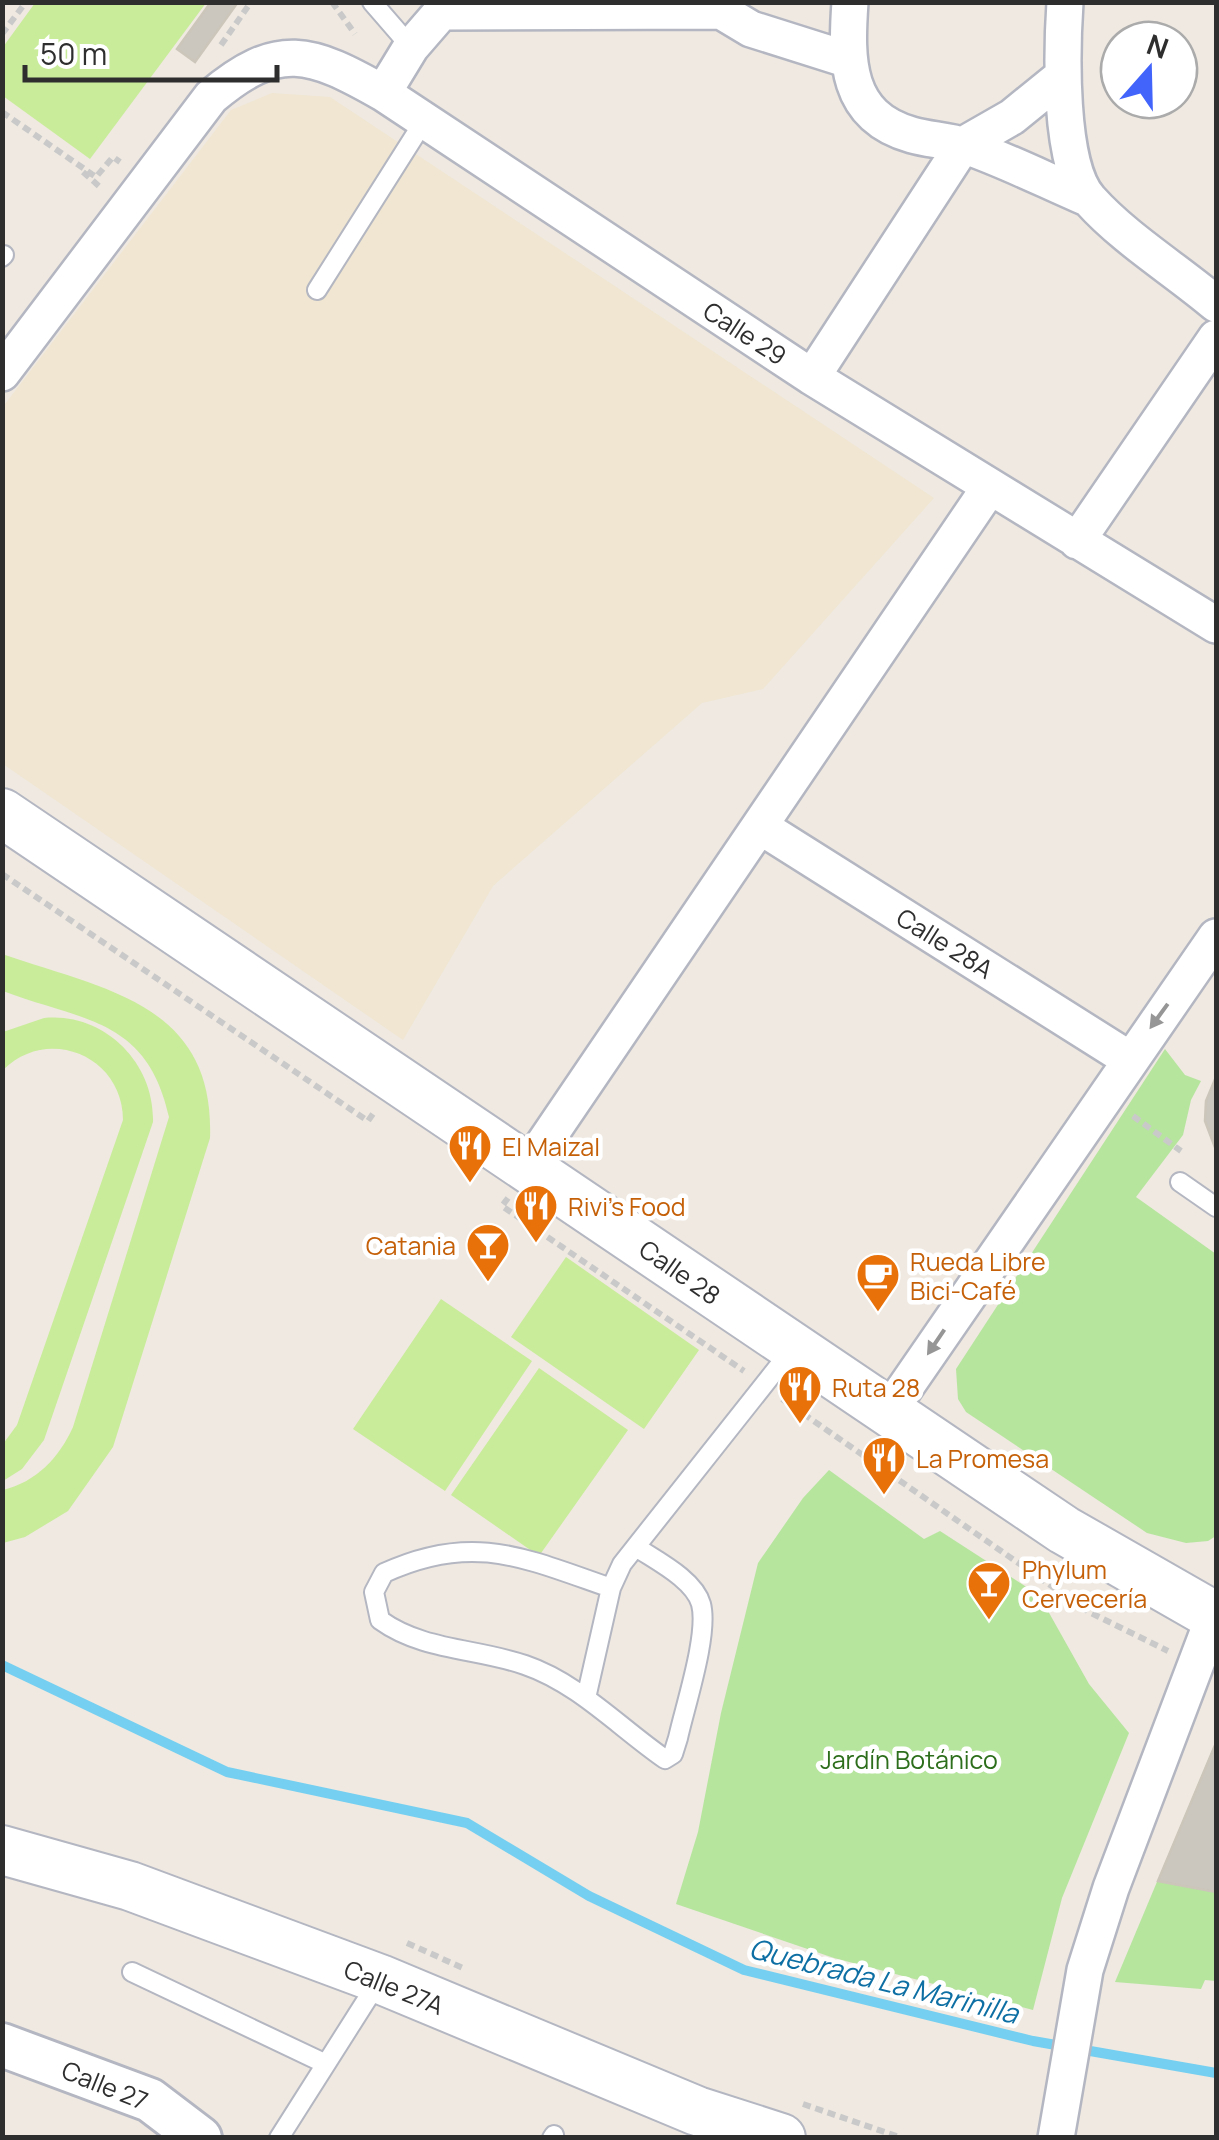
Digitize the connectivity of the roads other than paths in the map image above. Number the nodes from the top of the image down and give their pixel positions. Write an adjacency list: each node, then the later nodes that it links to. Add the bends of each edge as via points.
1 (372, 2): 6 (lane)
2 (850, 2): 7 (street)
3 (1066, 2): 8 (street)
4 (446, 7): 5 (street); 6 (street)
5 (724, 7): 7 (street, via 750,28)
6 (411, 47): 9 (street)
7 (846, 59): 11 (street, via 876,120)
8 (1060, 78): 11 (street, via 1012,118); 12 (street)
9 (383, 93): 10 (street, Calle 29); 16 (street, Calle 29, via 320,62 270,60 242,71 211,96)
10 (424, 121): 13 (lane); 17 (street, Calle 29)
11 (963, 145): 12 (street); 17 (street)
12 (1087, 198): 14 (street)
13 (317, 290)
14 (1216, 304)
15 (1216, 338): 19 (street)
16 (2, 373)
17 (812, 377): 18 (street, Calle 29)
18 (989, 488): 19 (street, Calle 29); 22 (street)
19 (1077, 542): 20 (street, Calle 29)
20 (1216, 625)
21 (2, 813): 25 (main road, Calle 28)
22 (761, 827): 24 (street, Calle 28A); 25 (street)
23 (1216, 937): 24 (street, one-way to 24)
24 (1128, 1059): 29 (street, one-way to 29)
25 (528, 1168): 28 (main road, Calle 28)
26 (1180, 1182): 27 (lane)
27 (1216, 1207)
28 (794, 1348): 29 (main road, Calle 28); 30 (lane)
29 (889, 1410): 32 (main road, Calle 28, via 1076,1538)
30 (636, 1546): 31 (lane); 33 (lane, via 701,1603 673,1754 665,1759)
31 (610, 1588): 33 (lane); 33 (lane, via 528,1559 448,1550 384,1573 374,1592 380,1620 404,1637 527,1666)
32 (1215, 1615): 42 (street, via 1085,1970)
33 (586, 1698)
34 (2, 1850): 36 (main road, Calle 27A, via 130,1886)
35 (132, 1972): 38 (lane)
36 (380, 1979): 38 (lane); 39 (main road, Calle 27A)
37 (2, 2045): 40 (street, Calle 27, via 150,2100)
38 (326, 2064): 41 (lane)
39 (744, 2131)
40 (200, 2138)
41 (279, 2138)
42 (1056, 2138)

